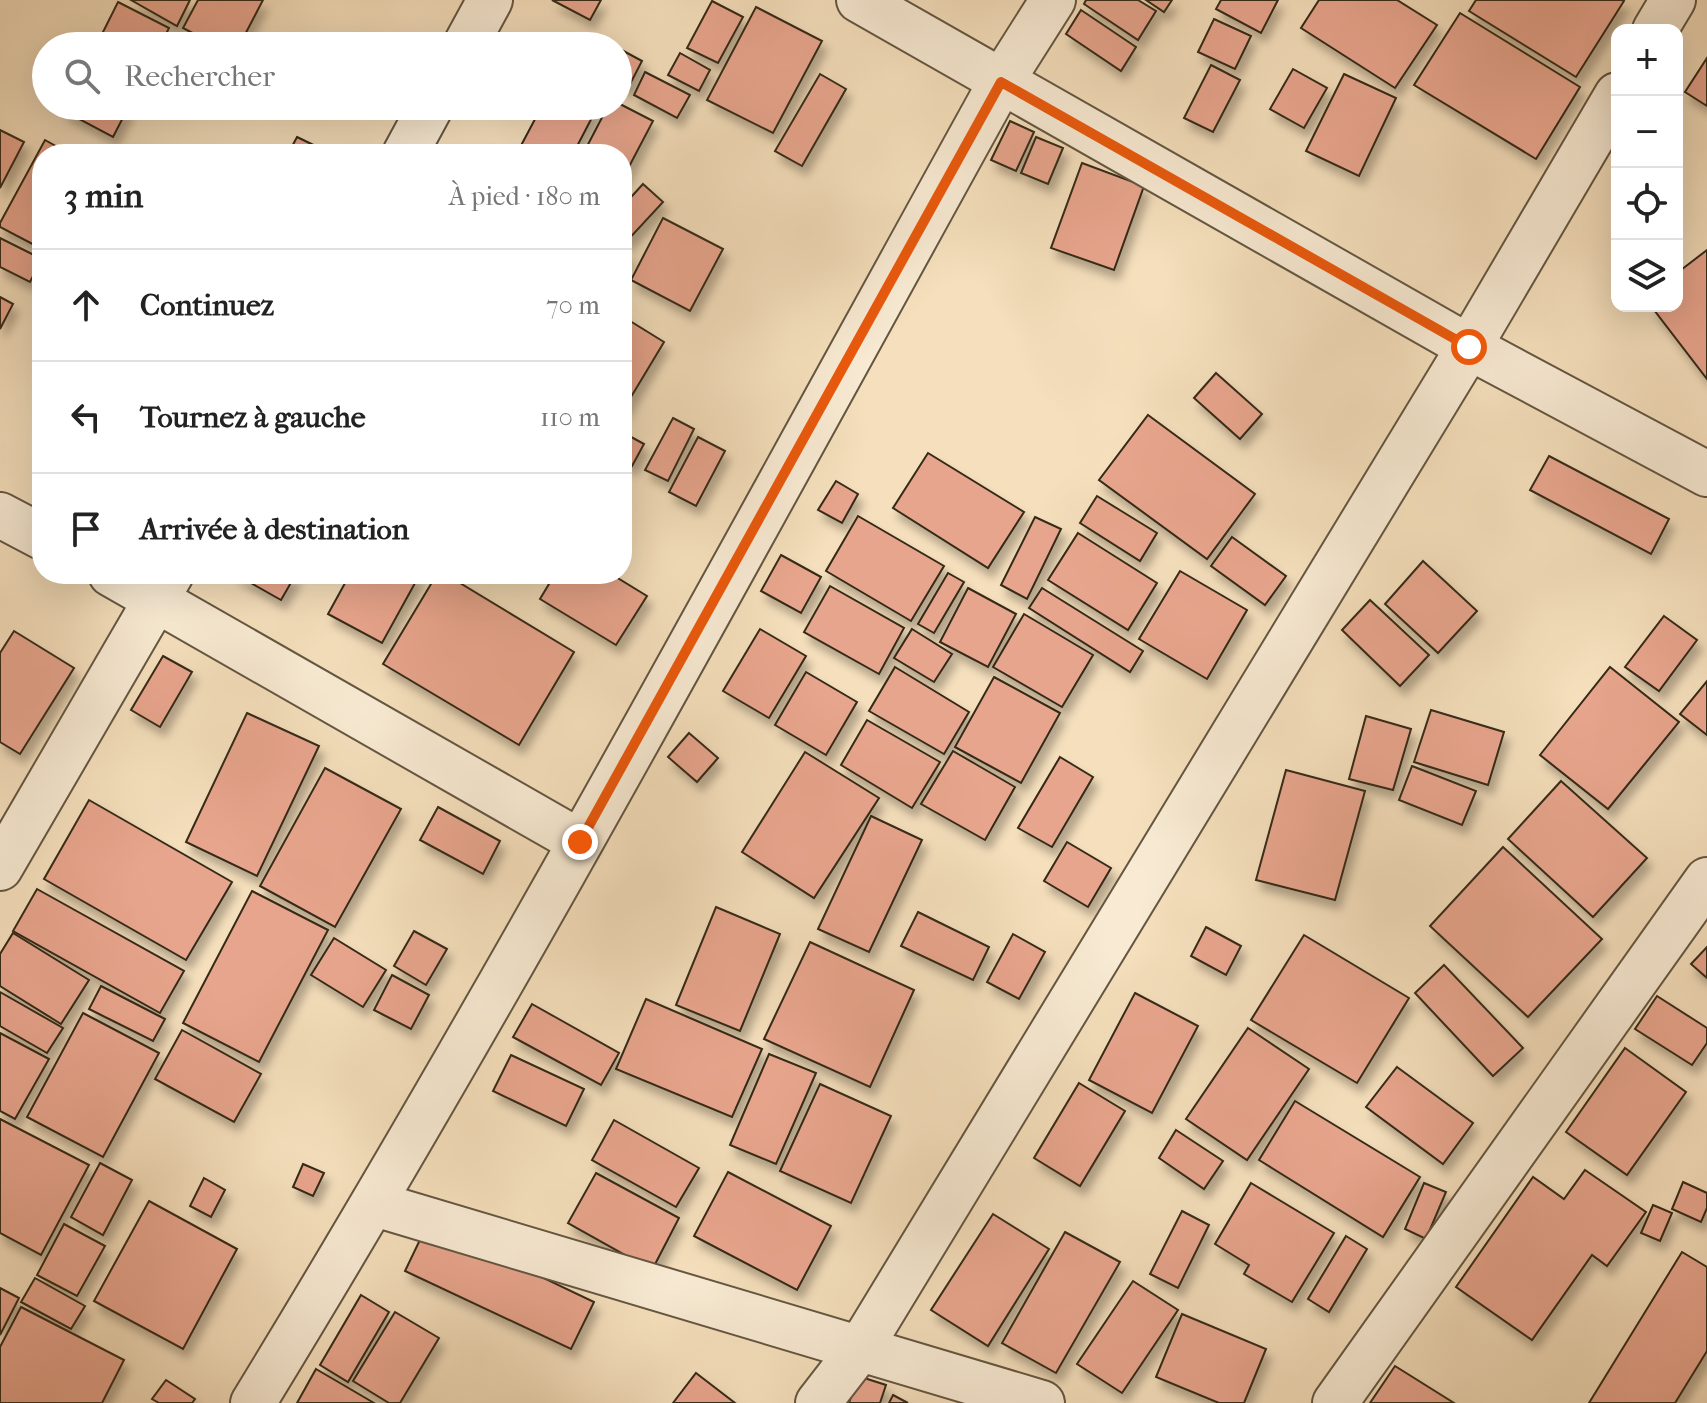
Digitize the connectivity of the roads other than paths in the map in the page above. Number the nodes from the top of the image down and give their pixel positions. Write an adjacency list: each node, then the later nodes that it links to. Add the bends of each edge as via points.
1 (490, 0): 6 (street)
2 (859, 0): 7 (street)
3 (1053, 0): 7 (street)
4 (1673, 0): 5 (street)
5 (1659, 24)
6 (473, 32)
7 (1001, 82): 11 (street); 16 (street)
8 (1616, 96): 11 (street)
9 (423, 120): 10 (street)
10 (410, 144)
11 (1469, 347): 12 (street); 20 (street)
12 (1707, 474)
13 (0, 515): 14 (street)
14 (32, 532)
15 (164, 586): 16 (street); 17 (street)
16 (580, 842): 19 (street)
17 (0, 868)
18 (1707, 880): 24 (street)
19 (375, 1204): 20 (street); 21 (street)
20 (859, 1350): 22 (street); 23 (street)
21 (253, 1403)
22 (818, 1403)
23 (1042, 1403)
24 (1335, 1403)

